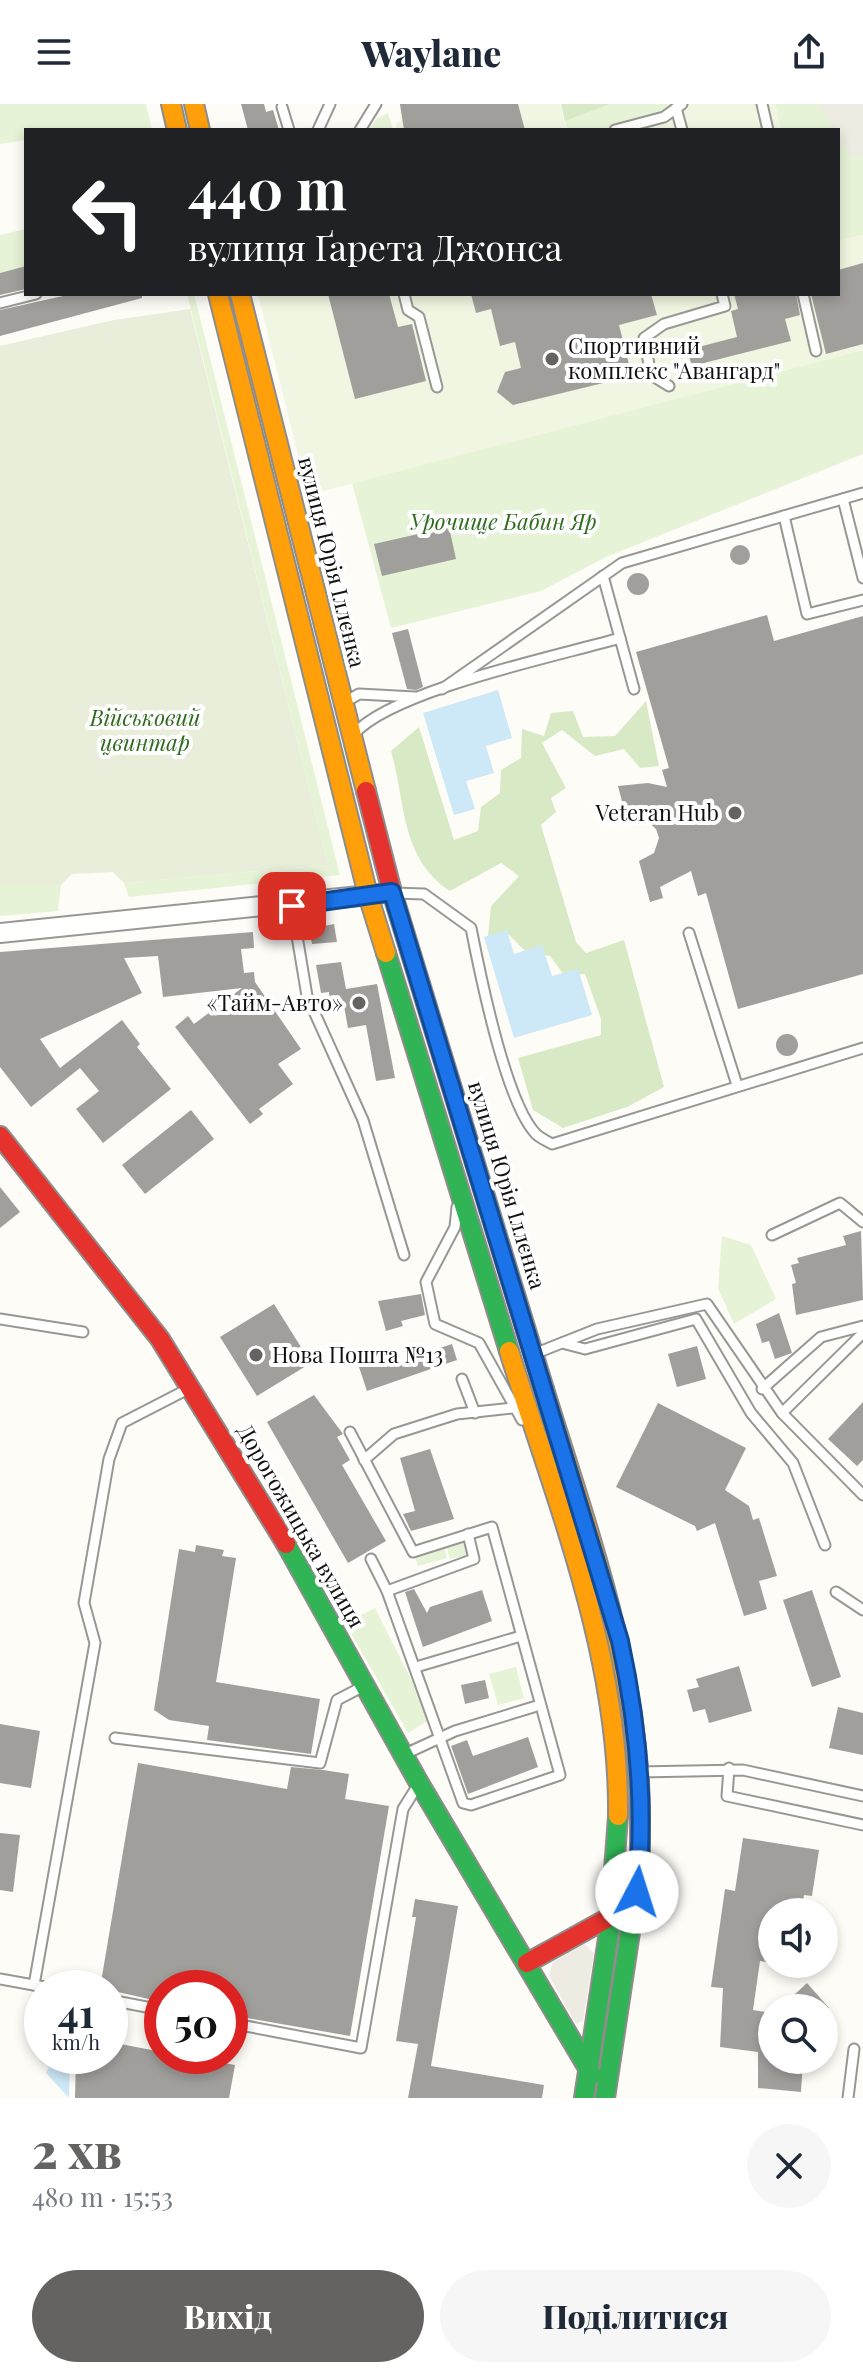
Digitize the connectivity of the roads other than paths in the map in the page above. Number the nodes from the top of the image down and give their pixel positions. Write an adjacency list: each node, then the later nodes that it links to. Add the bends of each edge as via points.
1 (171, 104): 8 (main road)
2 (194, 104): 9 (main road)
3 (330, 104): 11 (lane)
4 (762, 104): 15 (lane)
5 (374, 105): 12 (lane)
6 (679, 106): 13 (lane, via 664,117); 14 (lane)
7 (282, 107): 10 (lane)
8 (177, 128)
9 (200, 128)
10 (288, 128)
11 (319, 128)
12 (361, 128)
13 (623, 128)
14 (682, 128)
15 (768, 128)
16 (28, 296): 22 (lane)
17 (218, 296): 39 (main road)
18 (241, 296): 36 (main road, вулиця Юрія Іллєнка)
19 (404, 296): 25 (lane, via 408,310 419,317)
20 (722, 296): 24 (lane, via 725,306 664,324 644,338 651,375)
21 (803, 296): 23 (lane)
22 (0, 303)
23 (816, 351)
24 (669, 386)
25 (437, 387)
26 (863, 493): 27 (lane)
27 (843, 499): 28 (lane); 30 (lane)
28 (784, 516): 29 (lane, via 622,563); 31 (lane, via 807,614)
29 (603, 576): 32 (lane); 33 (lane)
30 (863, 578)
31 (863, 600)
32 (620, 638): 33 (lane); 34 (lane)
33 (442, 689): 35 (lane)
34 (634, 689)
35 (415, 697): 36 (lane, via 359,694); 37 (lane, via 367,720)
36 (343, 703): 37 (main road, вулиця Юрія Іллєнка)
37 (352, 736): 38 (main road, вулиця Юрія Іллєнка)
38 (392, 892): 39 (street); 44 (lane, via 424,894 471,928 507,1070 536,1134 552,1144); 55 (main road, вулиця Юрія Іллєнка)
39 (368, 895): 40 (street); 46 (main road)
40 (292, 906): 41 (street); 49 (lane, via 307,996 363,1120)
41 (0, 933)
42 (689, 933): 44 (lane)
43 (863, 1048): 44 (lane)
44 (737, 1085)
45 (0, 1136): 57 (main road, Дорогожицька вулиця, via 160,1339)
46 (458, 1188): 59 (lane, via 455,1227 426,1282 435,1324 479,1343); 63 (main road)
47 (863, 1222): 48 (lane, via 840,1203)
48 (772, 1235)
49 (404, 1255)
50 (0, 1319): 52 (lane)
51 (863, 1326): 58 (lane, via 821,1337)
52 (83, 1332)
53 (863, 1333): 61 (lane)
54 (562, 1343): 55 (lane); 58 (lane, via 597,1329 707,1304); 67 (lane, via 585,1349 696,1319 751,1413 793,1463)
55 (534, 1354): 80 (main road, вулиця Юрія Іллєнка, via 620,1641 632,1695)
56 (462, 1379): 60 (lane)
57 (191, 1387): 74 (main road, Дорогожицька вулиця); 87 (lane, via 122,1423 112,1448 84,1603 95,1643)
58 (762, 1389): 61 (lane)
59 (512, 1408): 60 (lane); 63 (lane)
60 (475, 1413): 64 (lane, via 394,1434)
61 (782, 1413): 65 (lane)
62 (350, 1432): 64 (lane)
63 (535, 1436): 85 (main road, via 581,1583 609,1697 618,1800)
64 (364, 1460): 66 (lane, via 413,1552)
65 (863, 1495)
66 (468, 1534): 69 (lane, via 474,1559); 72 (lane, via 492,1527)
67 (825, 1545)
68 (371, 1559): 69 (lane)
69 (387, 1591): 73 (lane)
70 (836, 1592): 71 (lane)
71 (863, 1610)
72 (521, 1636): 73 (lane); 75 (lane)
73 (416, 1667): 76 (lane)
74 (364, 1686): 77 (lane, via 337,1700 320,1763); 78 (main road, Дорогожицька вулиця)
75 (540, 1705): 76 (lane); 76 (lane, via 560,1775 471,1805 462,1800)
76 (440, 1736): 78 (lane)
77 (115, 1738)
78 (403, 1755): 81 (main road, Дорогожицька вулиця)
79 (729, 1768): 80 (lane); 82 (lane); 83 (lane, via 727,1796)
80 (639, 1772): 84 (main road, вулиця Юрія Іллєнка, via 642,1827)
81 (419, 1783): 86 (main road, Дорогожицька вулиця); 90 (lane, via 403,1809 361,2048)
82 (863, 1796)
83 (863, 1825)
84 (635, 1909): 85 (main road); 93 (main road, вулиця Юрія Іллєнка)
85 (610, 1913): 86 (main road); 92 (main road)
86 (527, 1963): 92 (main road, Дорогожицька вулиця)
87 (37, 1970)
88 (0, 1979): 89 (lane)
89 (24, 1983)
90 (248, 2026)
91 (854, 2049): 95 (lane)
92 (589, 2070): 93 (main road, Дорогожицька вулиця); 94 (main road)
93 (605, 2096)
94 (584, 2098)
95 (848, 2098)

